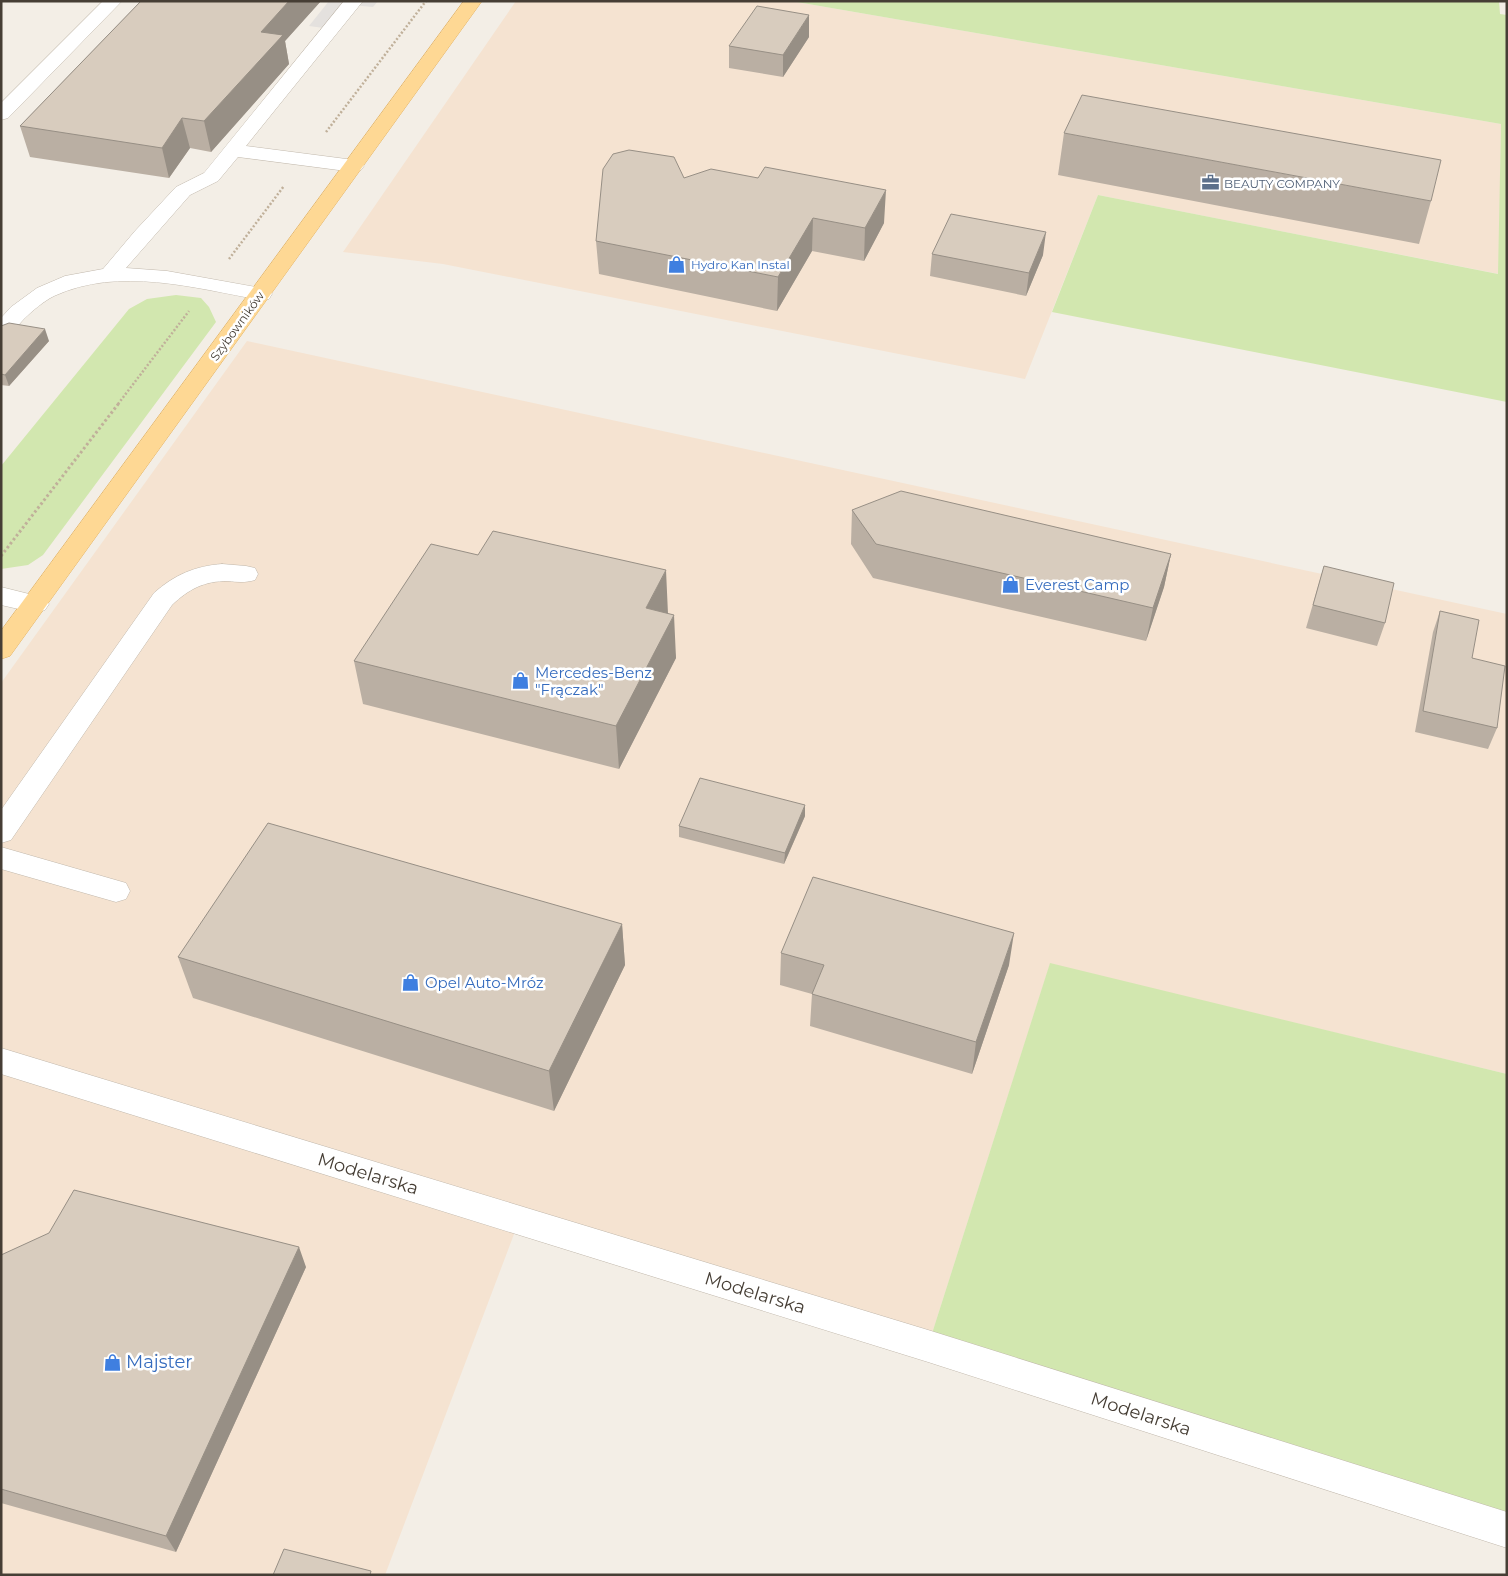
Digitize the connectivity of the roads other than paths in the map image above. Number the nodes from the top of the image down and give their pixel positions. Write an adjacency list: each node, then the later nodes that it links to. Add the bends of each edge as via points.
1 (113, 1): 4 (street)
2 (354, 1): 5 (street)
3 (473, 1): 6 (main road, Szybowników)
4 (1, 114)
5 (232, 150): 6 (street); 7 (street, via 210,177 183,191)
6 (354, 166): 8 (main road, Szybowników)
7 (110, 274): 8 (street, via 145,274); 9 (street, via 48,291 19,311)
8 (260, 294): 12 (main road, Szybowników)
9 (1, 332)
10 (246, 574): 14 (street, via 213,572 185,580 174,588)
11 (1, 596): 12 (street)
12 (36, 604): 13 (main road, Szybowników)
13 (1, 650)
14 (1, 832)
15 (1, 858): 16 (street)
16 (116, 891)
17 (1, 1061): 18 (street, Modelarska, via 919,1344)
18 (1507, 1530)

